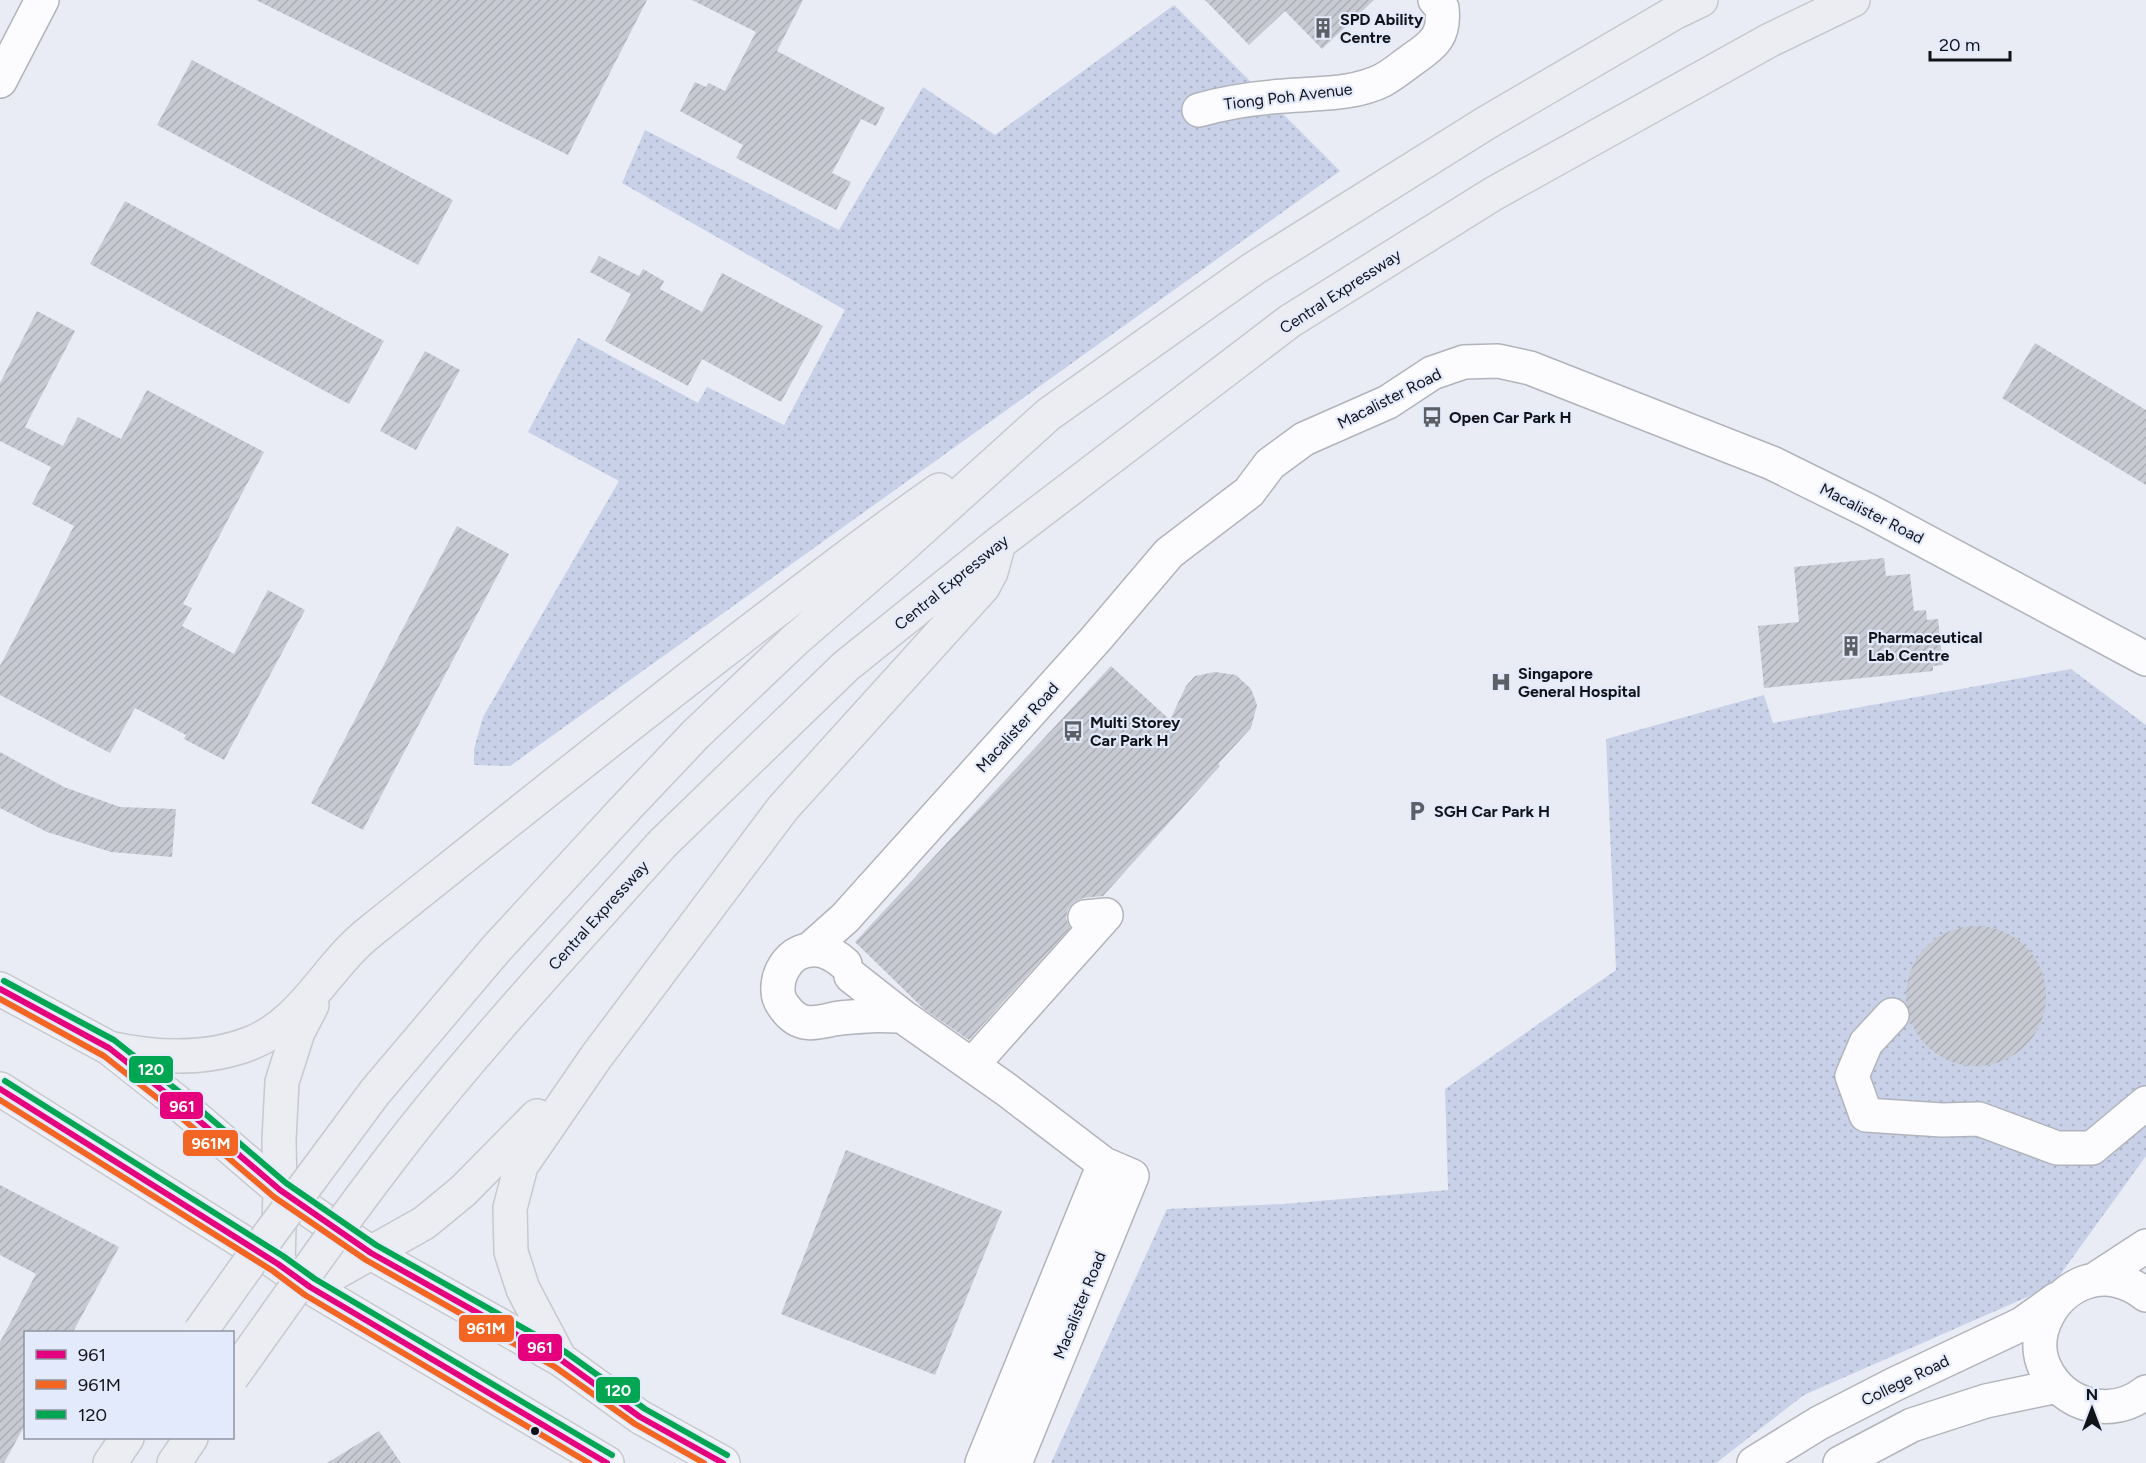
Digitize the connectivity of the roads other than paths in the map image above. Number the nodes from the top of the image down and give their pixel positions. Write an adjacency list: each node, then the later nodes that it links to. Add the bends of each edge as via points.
1 (42, 0): 5 (street)
2 (1701, 0): 7 (highway, via 1486,123 1253,269)
3 (1852, 0): 8 (highway, Central Expressway, via 1770,40 1493,194 1290,321)
4 (1438, 4): 6 (street, Tiong Poh Avenue, via 1441,30 1431,47 1382,80 1338,92 1224,103)
5 (0, 81)
6 (1199, 110)
7 (1049, 414): 14 (highway, via 875,535 654,706 363,937); 33 (highway, bridge, via 795,640 696,734 623,811 496,949 375,1092)
8 (999, 543): 20 (highway, via 983,586 783,808); 35 (highway, Central Expressway, bridge, via 846,666 663,843 415,1127)
9 (2146, 659): 11 (street, Macalister Road, via 1772,463 1530,368 1498,361 1464,362 1432,373 1388,402 1304,439 1270,464 1249,492 1169,553)
10 (1085, 917): 21 (street, via 1107,915)
11 (845, 918): 12 (street, Macalister Road); 13 (street, via 841,942)
12 (809, 950): 13 (street, via 834,954); 18 (street, Macalister Road, via 786,963 780,974 778,991 782,1003 800,1021 813,1024)
13 (848, 970): 17 (street); 18 (street, via 850,1001)
14 (326, 979): 19 (highway, via 284,1024 252,1043 215,1054 170,1056 138,1055); 25 (highway, via 298,1032 282,1082)
15 (0, 989): 19 (main road)
16 (1892, 1015): 23 (street, via 1866,1043 1852,1076 1866,1115 1979,1119 2057,1148 2092,1148)
17 (902, 1016): 18 (street, Macalister Road); 21 (street)
18 (833, 1020)
19 (109, 1048): 25 (main road)
20 (596, 1057): 27 (highway, via 463,1191 424,1223); 34 (highway, via 521,1166 510,1208 511,1252 523,1289)
21 (972, 1065): 24 (street)
22 (0, 1089): 28 (main road)
23 (2146, 1103)
24 (1118, 1170): 46 (street, Macalister Road); 47 (street, Macalister Road)
25 (280, 1190): 27 (main road); 28 (highway)
26 (2146, 1246): 29 (street)
27 (371, 1253): 30 (highway); 34 (main road)
28 (278, 1264): 30 (main road)
29 (2094, 1280): 31 (street, via 2115,1280 2135,1286); 32 (street, College Road, via 2074,1286)
30 (310, 1287): 44 (main road)
31 (2146, 1295)
32 (2057, 1299): 36 (street, via 2045,1319 2040,1343 2044,1366); 48 (street, College Road, via 2022,1324 1828,1418)
33 (201, 1331)
34 (560, 1359): 45 (main road, via 640,1417)
35 (234, 1374)
36 (2057, 1386): 38 (street, via 2075,1401); 49 (street, via 1986,1401 1912,1425)
37 (2146, 1392): 38 (street, via 2117,1406)
38 (2097, 1407): 39 (street)
39 (2146, 1422)
40 (126, 1439): 42 (highway)
41 (190, 1439): 43 (highway)
42 (110, 1463)
43 (174, 1463)
44 (607, 1463)
45 (723, 1463)
46 (982, 1463)
47 (1016, 1463)
48 (1754, 1463)
49 (1840, 1463)

